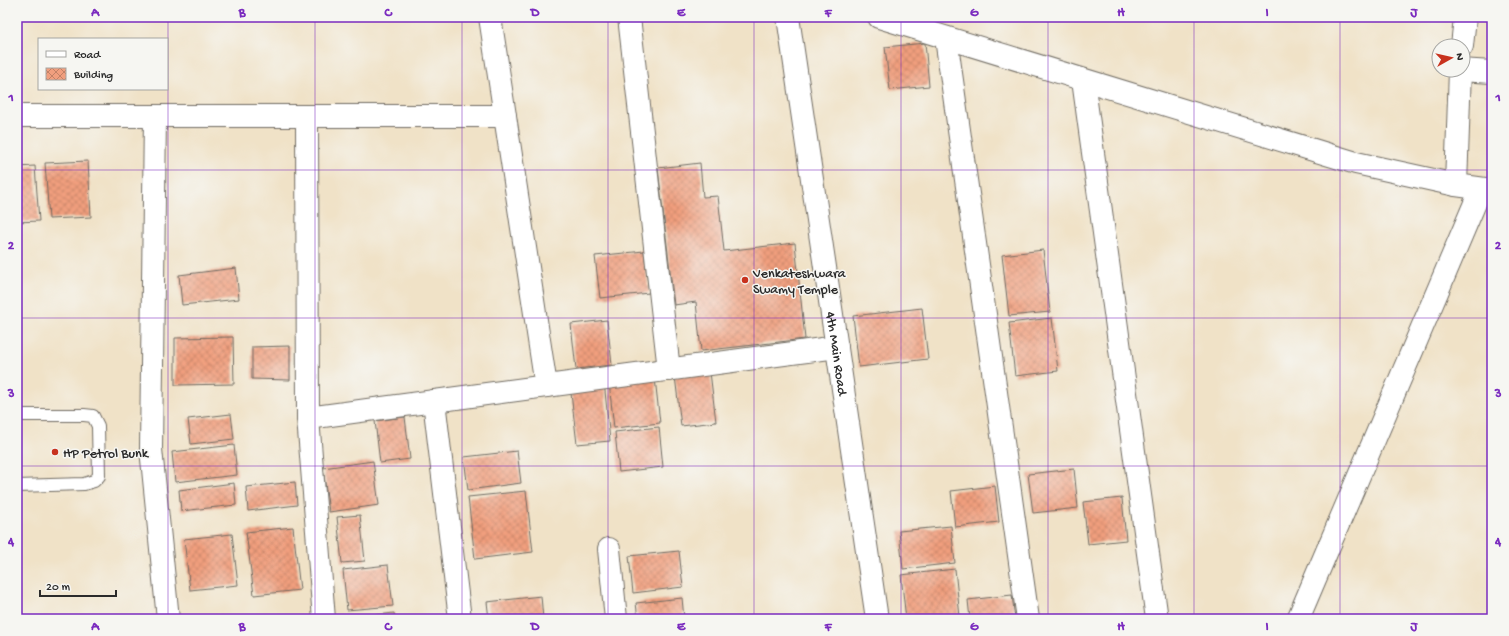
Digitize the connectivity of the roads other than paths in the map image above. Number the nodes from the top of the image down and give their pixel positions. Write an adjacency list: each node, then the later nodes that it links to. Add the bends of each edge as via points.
1 (490, 17): 15 (street)
2 (629, 17): 19 (street)
3 (788, 17): 18 (street, 4th Main Road)
4 (879, 17): 6 (street)
5 (1465, 17): 7 (street)
6 (946, 38): 11 (street); 31 (street)
7 (1463, 38)
8 (1471, 71): 9 (street)
9 (1492, 72)
10 (1460, 78): 16 (street)
11 (1083, 80): 16 (street, via 1356,163); 32 (street)
12 (17, 116): 13 (street)
13 (155, 116): 14 (street); 26 (street, via 151,449)
14 (307, 116): 15 (street); 23 (street)
15 (505, 116): 20 (street)
16 (1456, 185): 17 (street)
17 (1486, 189): 33 (street)
18 (837, 347): 19 (street); 30 (street, 4th Main Road)
19 (670, 370): 20 (street)
20 (546, 386): 21 (street)
21 (434, 401): 23 (street); 28 (street)
22 (17, 415): 24 (lane, via 93,416 98,426 99,476 94,481 84,484)
23 (308, 418): 27 (street)
24 (17, 486)
25 (608, 549): 29 (street)
26 (168, 619)
27 (324, 619)
28 (460, 619)
29 (616, 619)
30 (877, 619)
31 (1028, 619)
32 (1157, 619)
33 (1298, 619)

